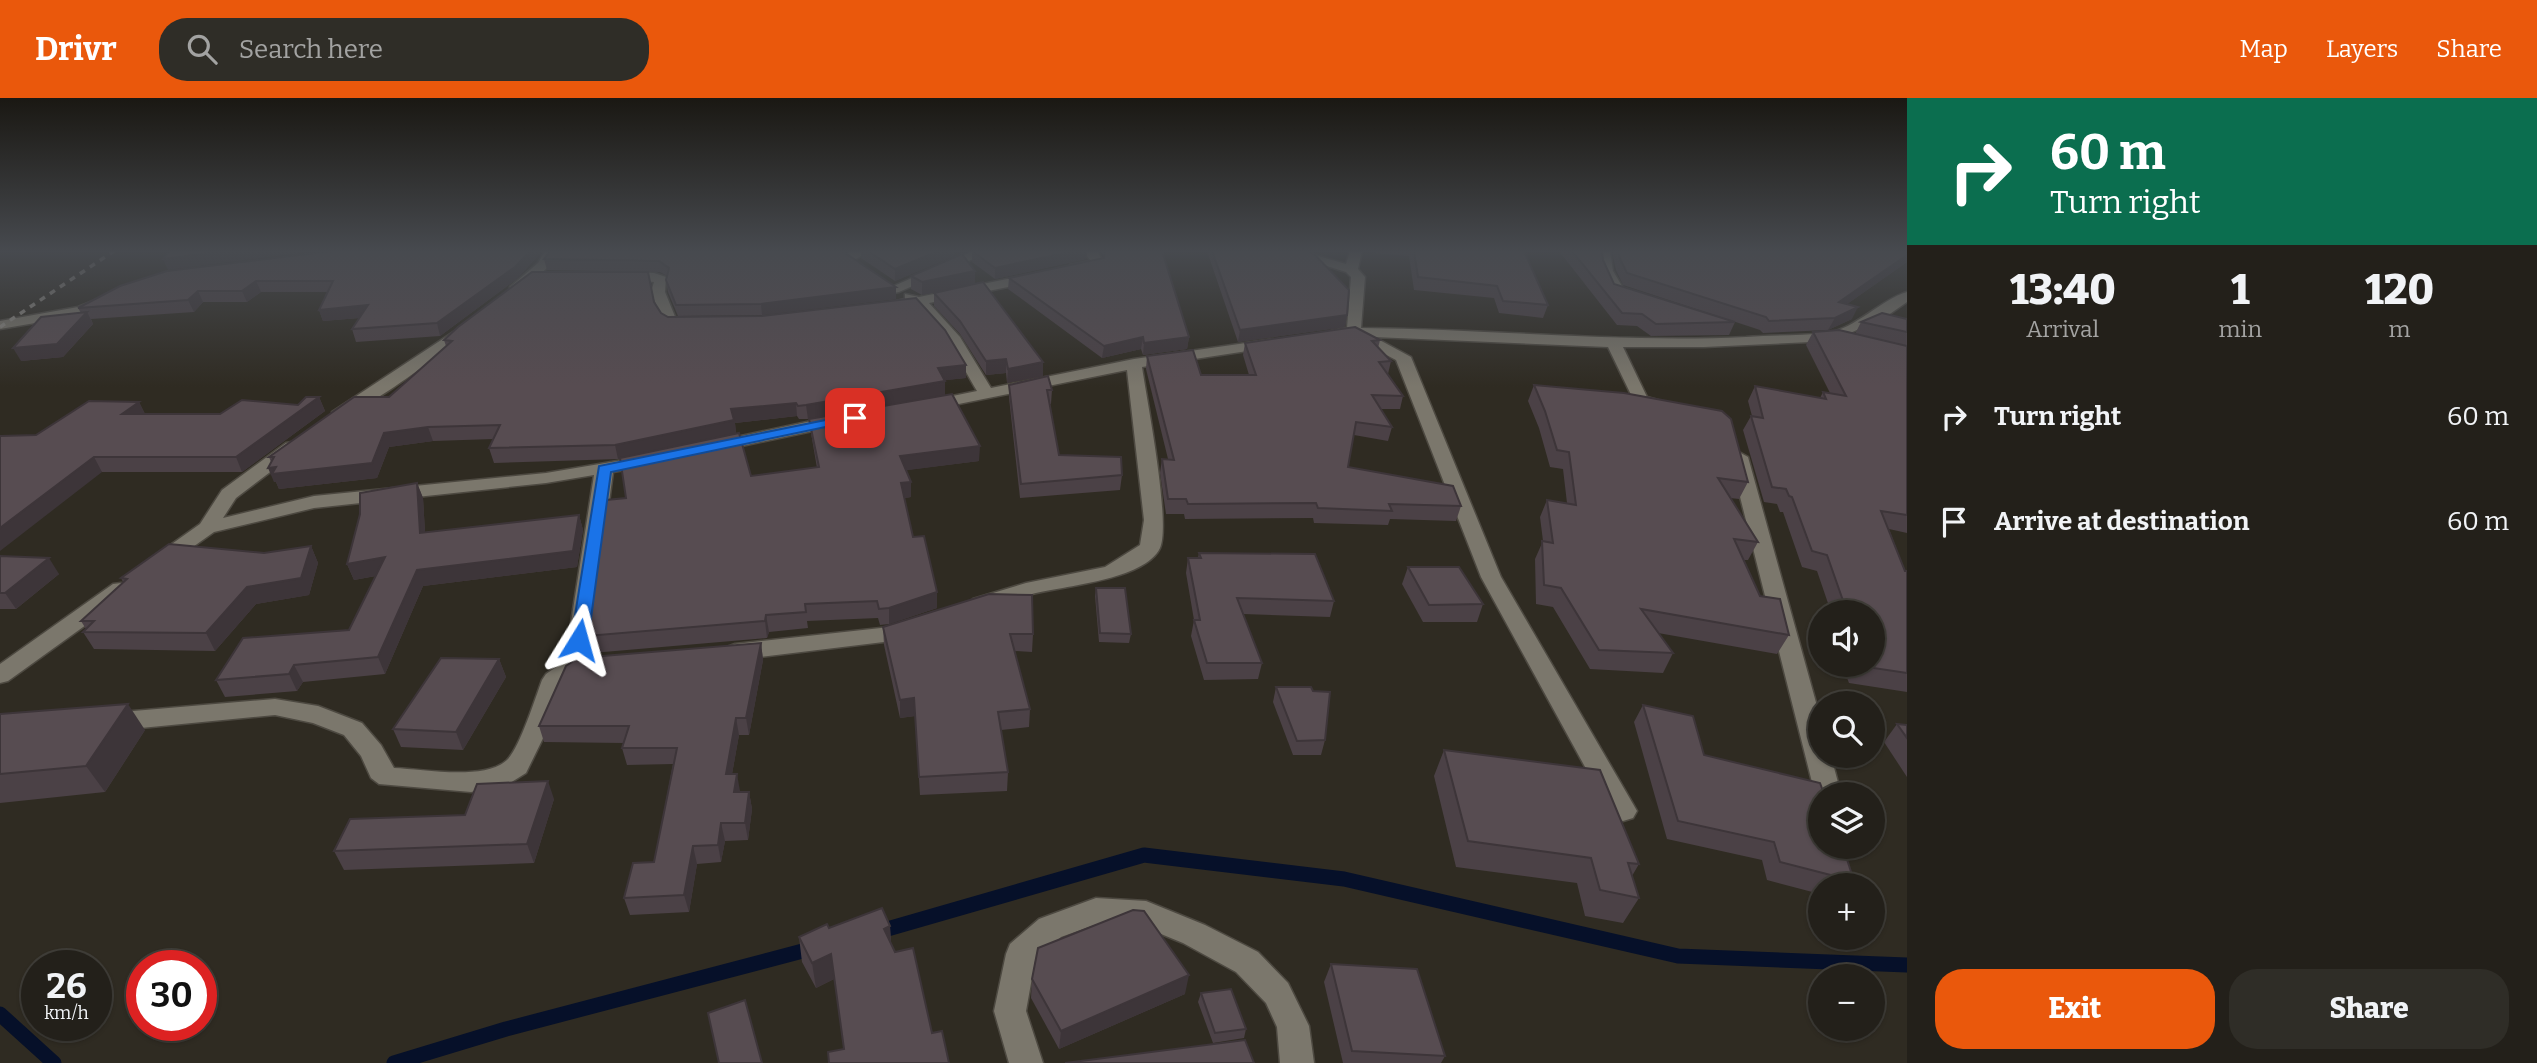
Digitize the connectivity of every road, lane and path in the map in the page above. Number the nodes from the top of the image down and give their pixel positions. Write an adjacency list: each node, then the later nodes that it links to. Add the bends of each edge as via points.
1 (112, 296): 12 (street, via 82,311)
2 (507, 296): 8 (street)
3 (660, 296): 13 (street, via 670,323)
4 (909, 296): 9 (street)
5 (947, 296): 9 (street)
6 (1356, 296): 15 (street)
7 (1907, 296): 17 (street)
8 (503, 299)
9 (920, 302): 10 (street); 23 (street, via 953,339)
10 (879, 308)
11 (481, 316): 27 (street, via 400,376)
12 (3, 325)
13 (704, 326)
14 (1730, 328): 18 (street)
15 (1354, 331): 16 (street); 20 (street); 42 (street, via 1403,357 1491,577)
16 (1314, 337)
17 (1832, 337): 18 (street); 21 (street)
18 (1770, 340): 20 (street)
19 (1288, 341): 22 (street)
20 (1613, 343): 25 (street, via 1641,400)
21 (1857, 343)
22 (1134, 364): 23 (street); 34 (street, via 1154,520 1150,547 1135,561 1111,572 1026,589)
23 (988, 395): 24 (street)
24 (908, 408)
25 (1681, 410)
26 (855, 418): 30 (street)
27 (329, 419)
28 (1733, 433): 41 (street)
29 (307, 436): 33 (street, via 229,494)
30 (702, 449)
31 (663, 458): 32 (street)
32 (604, 469): 33 (street, via 314,502); 38 (street)
33 (207, 528): 39 (street)
34 (965, 609)
35 (928, 622): 36 (street, via 892,634)
36 (717, 654)
37 (615, 660): 38 (street)
38 (576, 665): 40 (street, via 554,680 517,766 501,776 471,782 388,777 353,729 318,715 275,707)
39 (0, 675)
40 (83, 724)
41 (1825, 782)
42 (1623, 811)
43 (1026, 1063): 44 (street, via 1010,1011 1021,954 1050,928 1097,911 1146,914 1247,962 1277,993 1293,1026)
44 (1297, 1063)

